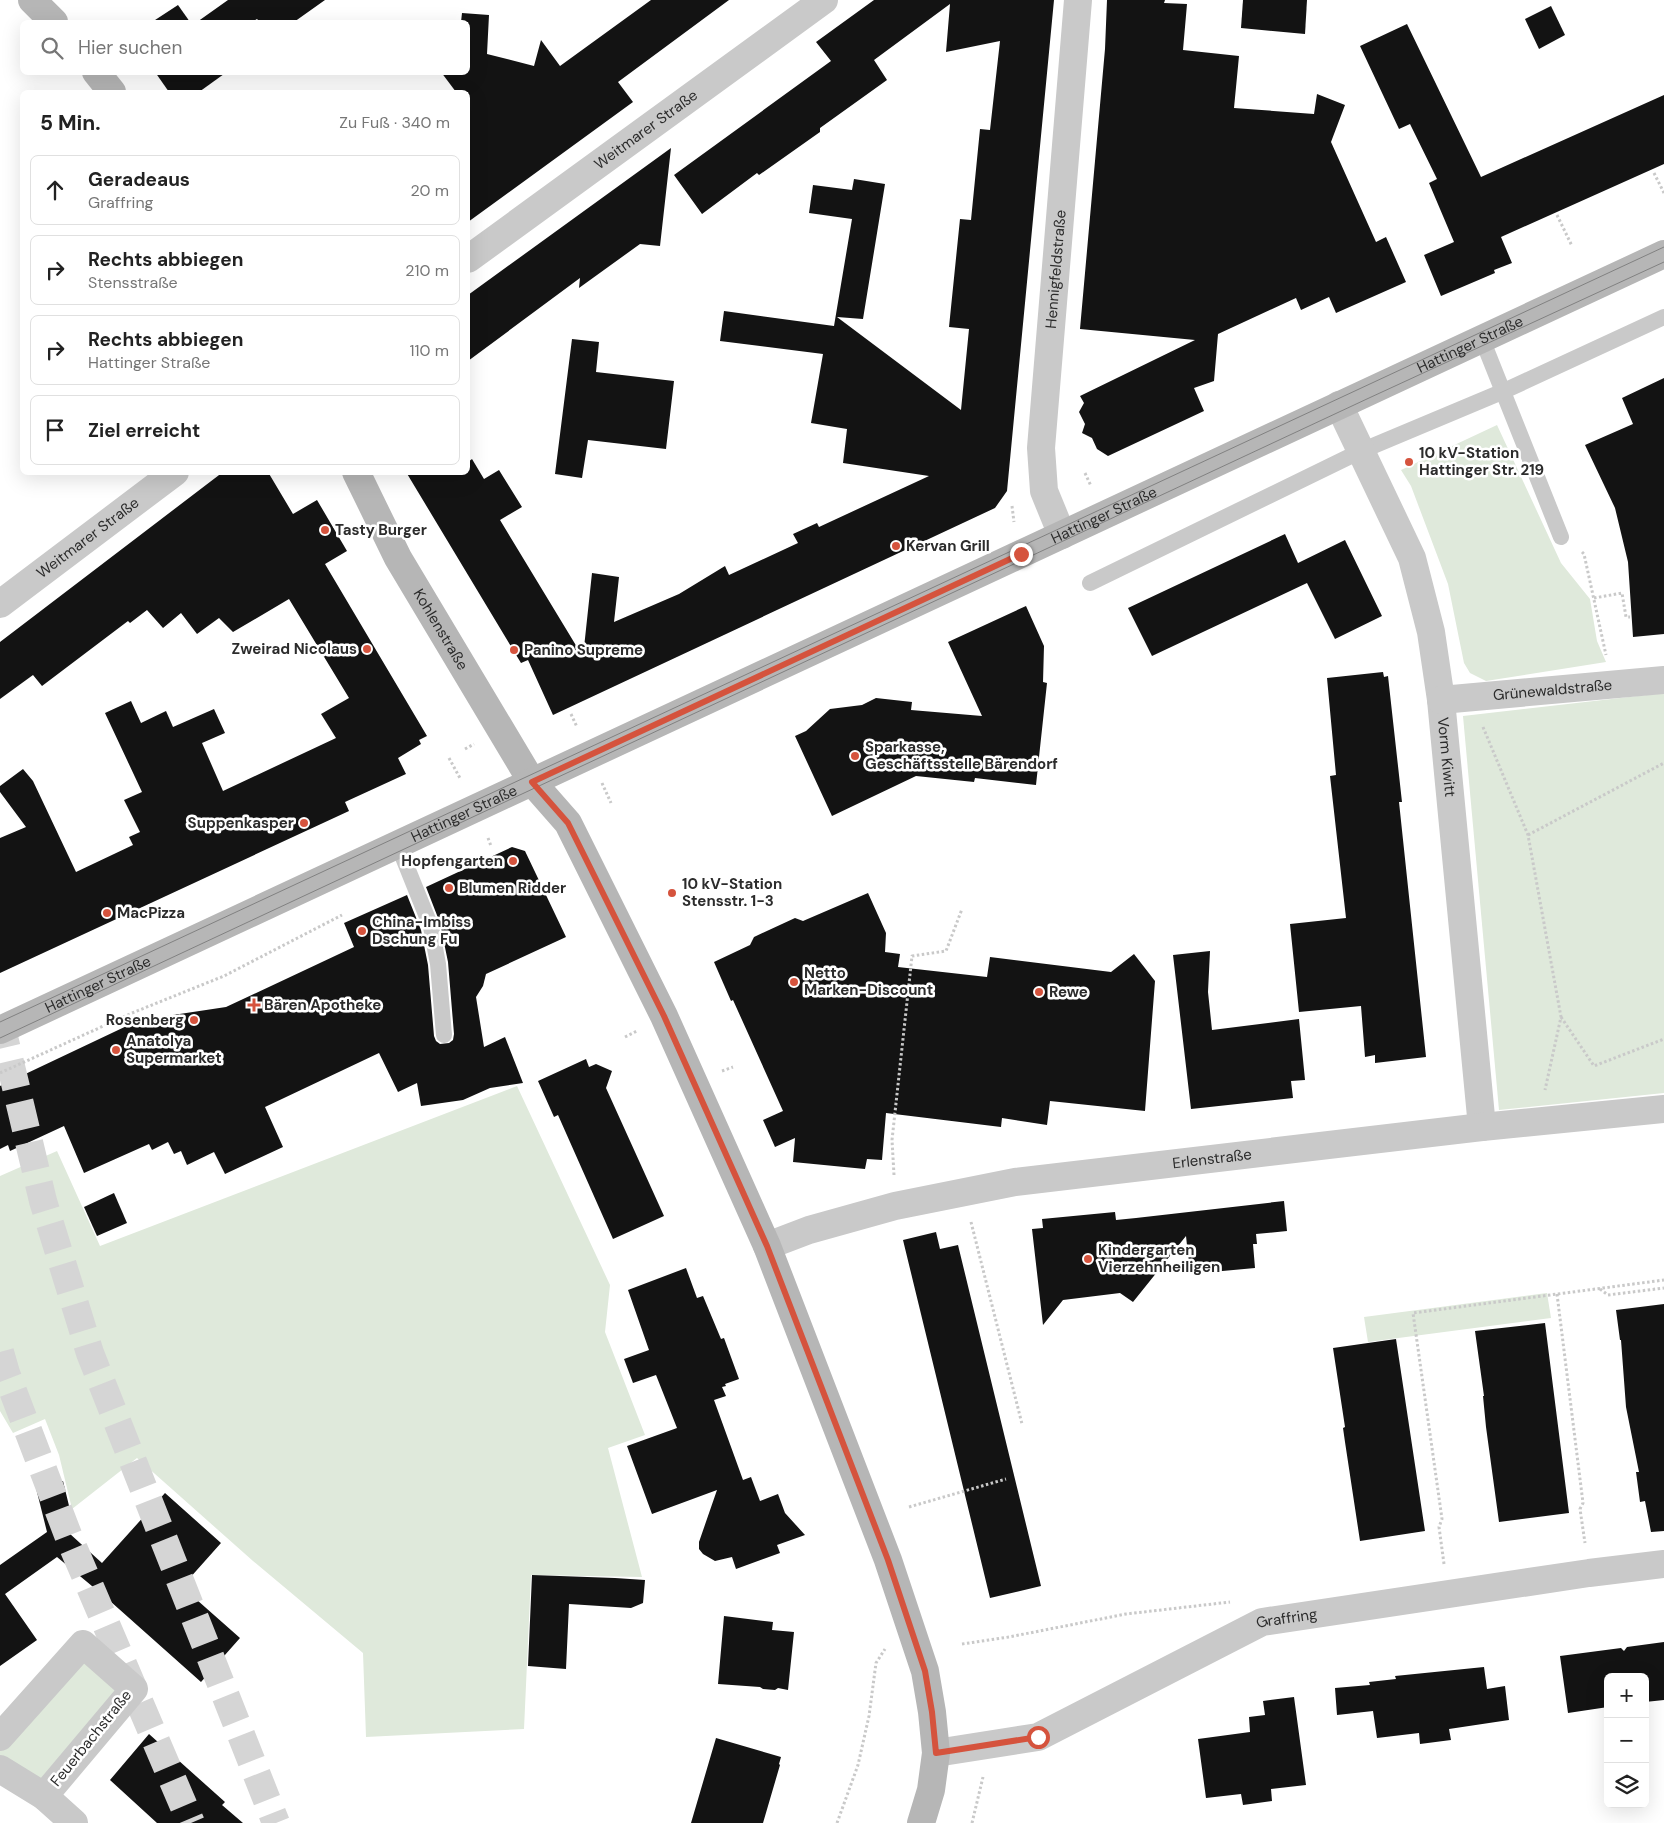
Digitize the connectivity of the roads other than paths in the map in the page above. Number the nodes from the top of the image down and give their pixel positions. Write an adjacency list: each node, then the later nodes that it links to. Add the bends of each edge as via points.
1 (32, 0): 5 (main road)
2 (45, 0): 6 (main road)
3 (824, 0): 10 (street, Weitmarer Straße)
4 (1078, 0): 18 (street, Hennigfeldstraße, via 1041,448 1044,491)
5 (52, 20)
6 (58, 20)
7 (98, 75): 8 (main road)
8 (110, 90)
9 (1664, 254): 12 (main road, Hattinger Straße)
10 (470, 258)
11 (1664, 317): 13 (lane)
12 (1482, 339): 13 (lane); 14 (main road, Hattinger Straße)
13 (1504, 390): 15 (lane); 19 (lane)
14 (1339, 405): 15 (street, Vorm Kiwitt); 18 (main road, Hattinger Straße)
15 (1361, 451): 20 (lane); 23 (street, Vorm Kiwitt, via 1412,558 1431,632)
16 (171, 475): 21 (street, Weitmarer Straße)
17 (357, 475): 24 (main road, Kohlenstraße, via 398,558)
18 (1062, 536): 24 (main road, Hattinger Straße)
19 (1561, 537)
20 (1090, 583)
21 (0, 604)
22 (1664, 680): 23 (street, Grünewaldstraße)
23 (1441, 700): 29 (street, Vorm Kiwitt)
24 (532, 782): 25 (main road, Hattinger Straße); 30 (main road, Kohlenstraße, via 568,823 664,1016)
25 (398, 845): 26 (main road, Hattinger Straße); 27 (lane, via 430,927 438,964)
26 (0, 1030)
27 (444, 1035)
28 (1664, 1109): 29 (street, Erlenstraße)
29 (1482, 1127): 30 (street, Erlenstraße, via 1015,1182 895,1206 809,1230)
30 (767, 1246): 33 (main road, Kohlenstraße, via 888,1560 925,1671)
31 (1664, 1564): 33 (street, Graffring, via 1262,1622 1038,1737)
32 (0, 1737): 35 (street, Feuerbachstraße, via 83,1644 134,1689)
33 (936, 1753): 37 (main road, Kohlenstraße, via 931,1790)
34 (0, 1770): 35 (street, Feuerbachstraße)
35 (44, 1796): 36 (street, Feuerbachstraße)
36 (74, 1823)
37 (921, 1823)

